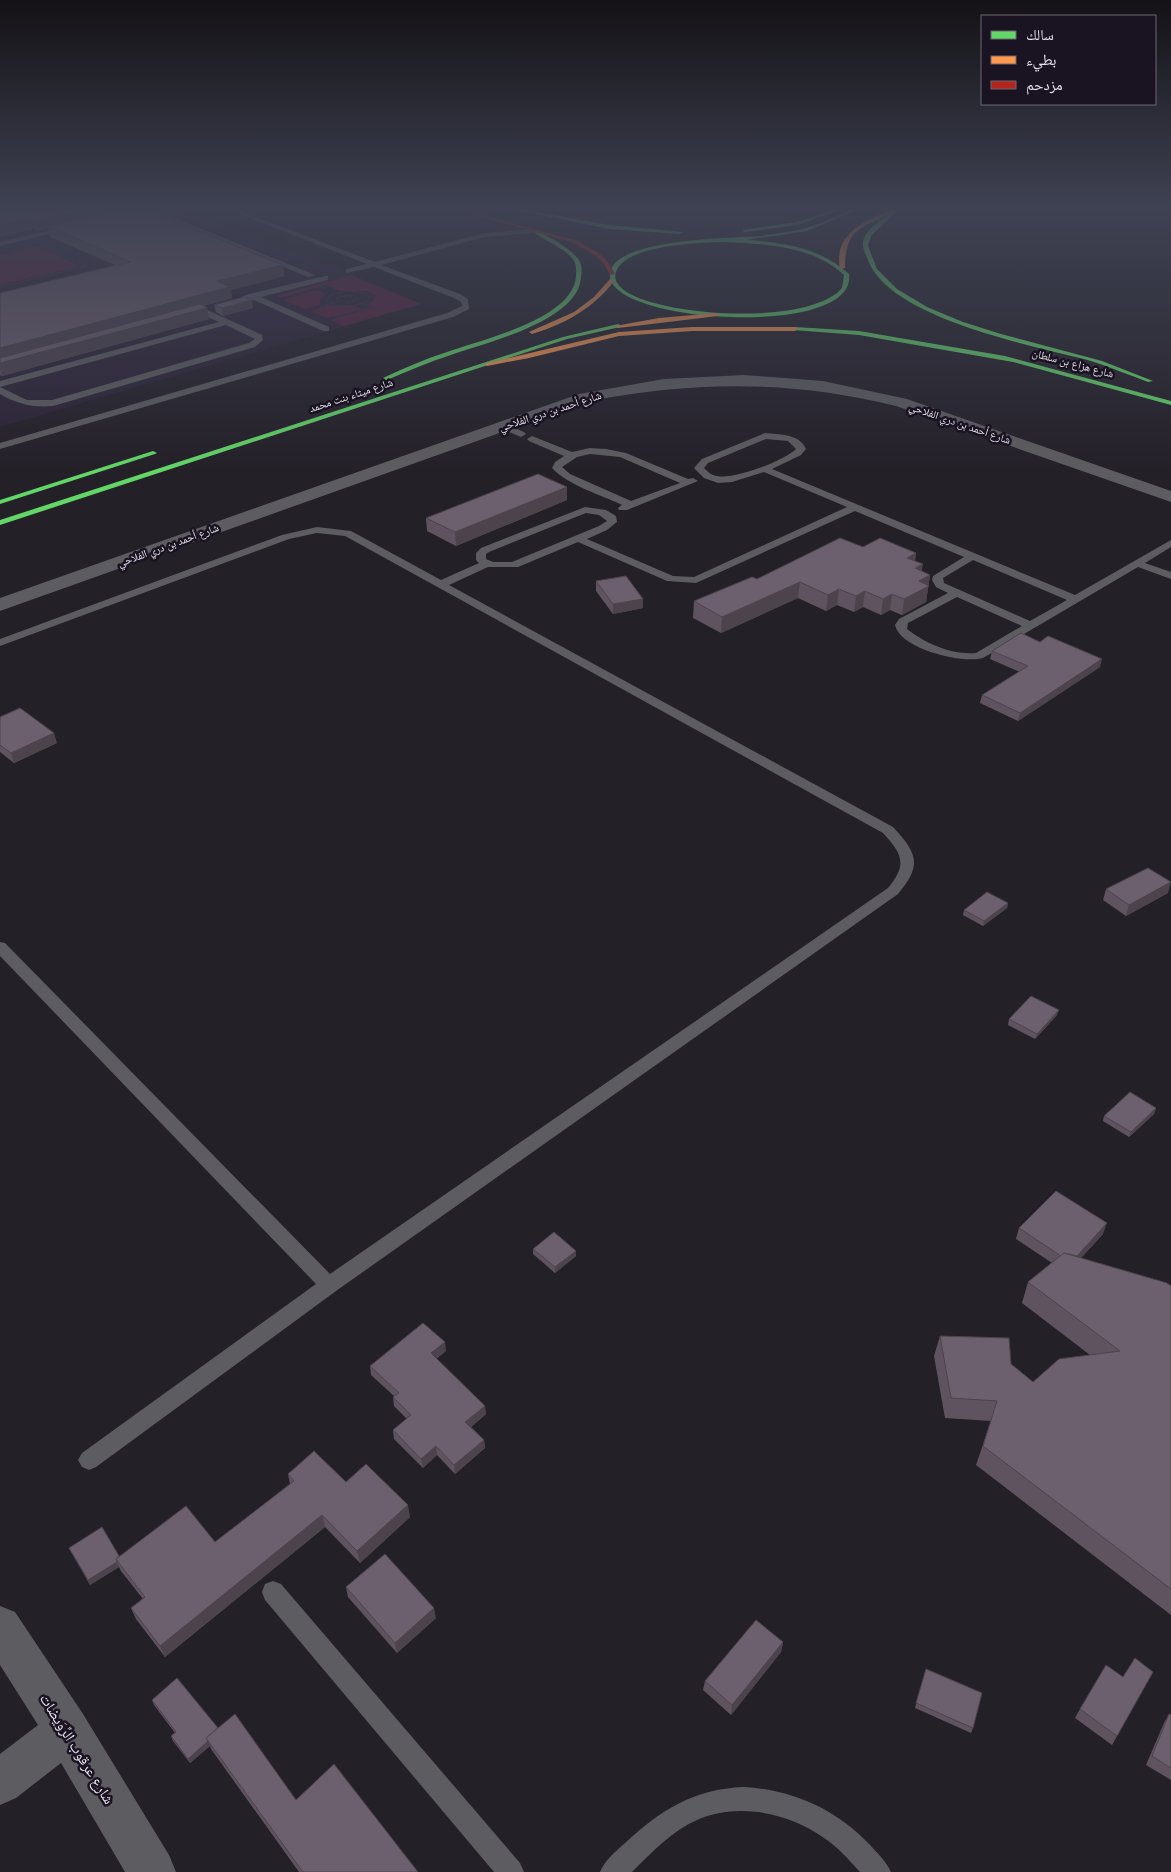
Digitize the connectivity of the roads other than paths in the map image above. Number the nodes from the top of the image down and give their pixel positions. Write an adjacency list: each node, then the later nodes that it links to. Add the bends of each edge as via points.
1 (252, 297): 10 (lane)
2 (254, 297): 15 (lane)
3 (460, 297): 24 (lane, via 466,307 450,315)
4 (572, 297): 5 (main road, شارع ميثاء بنت محمد, via 555,311 525,326 380,380 556,323)
5 (597, 297)
6 (635, 297): 11 (main road, via 684,312)
7 (834, 297): 12 (main road, via 804,309)
8 (905, 297): 13 (main road, شارع هزاع بن سلطان, via 967,326 1094,360 1158,384 957,330)
9 (208, 302): 10 (lane)
10 (198, 309): 14 (lane)
11 (716, 315): 12 (main road); 17 (main road, شارع ميثاء بنت محمد, via 606,328)
12 (761, 315): 16 (main road, شارع هزاع بن سلطان, via 887,328)
13 (914, 315)
14 (226, 322): 18 (lane); 19 (lane, via 259,337 259,340 252,345 54,403 23,403)
15 (326, 328)
16 (1022, 362): 17 (main road, via 859,333 798,329 692,329 619,334); 20 (main road, شارع هزاع بن سلطان)
17 (487, 364): 35 (main road, شارع ميثاء بنت محمد)
18 (0, 384)
19 (0, 390)
20 (1171, 403)
21 (503, 426): 22 (lane); 30 (street, شارع أحمد بن دري الفلاحي, via 585,397 656,384 733,379 800,382 901,402); 45 (street, شارع أحمد بن دري الفلاحي)
22 (521, 434)
23 (532, 439): 26 (lane)
24 (0, 446)
25 (160, 451): 31 (main road)
26 (572, 456): 29 (lane, via 595,450 614,451); 32 (lane, via 558,464 560,473)
27 (764, 469): 28 (lane, via 733,479); 28 (lane, via 798,453 800,446 783,437 758,438 705,461 699,468); 33 (lane)
28 (706, 476): 29 (lane)
29 (688, 483): 32 (lane)
30 (1171, 497)
31 (0, 502)
32 (631, 505): 34 (lane)
33 (855, 507): 36 (lane, via 696,580 671,579); 38 (lane)
34 (608, 514): 36 (lane, via 612,518 609,525); 40 (lane, via 594,510 577,512 500,543 481,553 481,560)
35 (0, 523)
36 (580, 538): 40 (lane, via 514,566)
37 (1171, 543): 39 (lane)
38 (973, 556): 43 (lane, via 938,576 940,585); 44 (lane)
39 (1136, 563): 41 (lane); 44 (lane)
40 (488, 564): 42 (lane)
41 (1171, 576)
42 (441, 584): 47 (lane, via 347,533 309,531); 49 (lane, via 888,830 902,845 909,861 905,877 892,891)
43 (956, 593): 46 (lane); 46 (lane, via 903,622 902,630 945,653 972,657 985,653)
44 (1076, 599): 46 (lane)
45 (0, 605)
46 (1031, 626)
47 (0, 643)
48 (0, 947): 49 (lane)
49 (329, 1285): 50 (lane)
50 (89, 1460)
51 (273, 1592): 56 (lane)
52 (0, 1627): 53 (street, شارع عرقوب الرِّوَيضات)
53 (67, 1730): 54 (street); 55 (street, شارع عرقوب الرِّوَيضات)
54 (0, 1782)
55 (152, 1872)
56 (511, 1872)
57 (613, 1872): 58 (lane, via 659,1830 691,1810 726,1800 762,1800 798,1809 832,1828)
58 (878, 1872)

